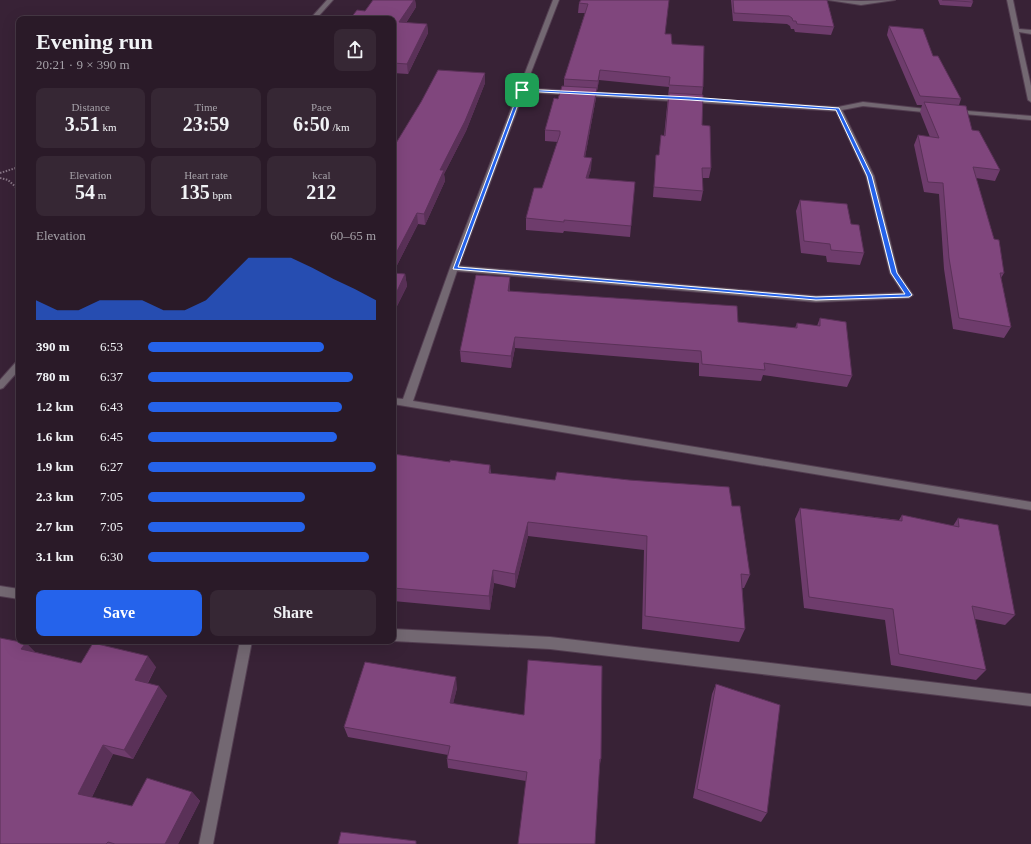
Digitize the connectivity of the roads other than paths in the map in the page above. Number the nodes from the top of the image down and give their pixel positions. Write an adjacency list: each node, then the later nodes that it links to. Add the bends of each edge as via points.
1 (330, 0): 6 (street)
2 (556, 0): 9 (street)
3 (831, 0): 4 (street, via 862,3)
4 (892, 0)
5 (1010, 0): 7 (street)
6 (316, 16)
7 (1016, 30): 8 (street); 10 (street)
8 (1031, 32)
9 (522, 90): 11 (street, via 690,98); 15 (street)
10 (1031, 100)
11 (838, 109): 12 (street, via 863,104); 15 (street, via 870,176 894,273 909,295 816,299)
12 (942, 111)
13 (949, 112): 14 (street)
14 (1031, 118)
15 (454, 268): 21 (street)
16 (16, 367): 17 (street)
17 (8, 376): 18 (street); 19 (street)
18 (16, 376)
19 (0, 386)
20 (396, 401): 21 (street)
21 (407, 403): 22 (street)
22 (1031, 506)
23 (0, 591): 24 (street)
24 (16, 594)
25 (396, 635): 27 (street, via 550,643)
26 (245, 644): 28 (street)
27 (1031, 700)
28 (206, 844)

